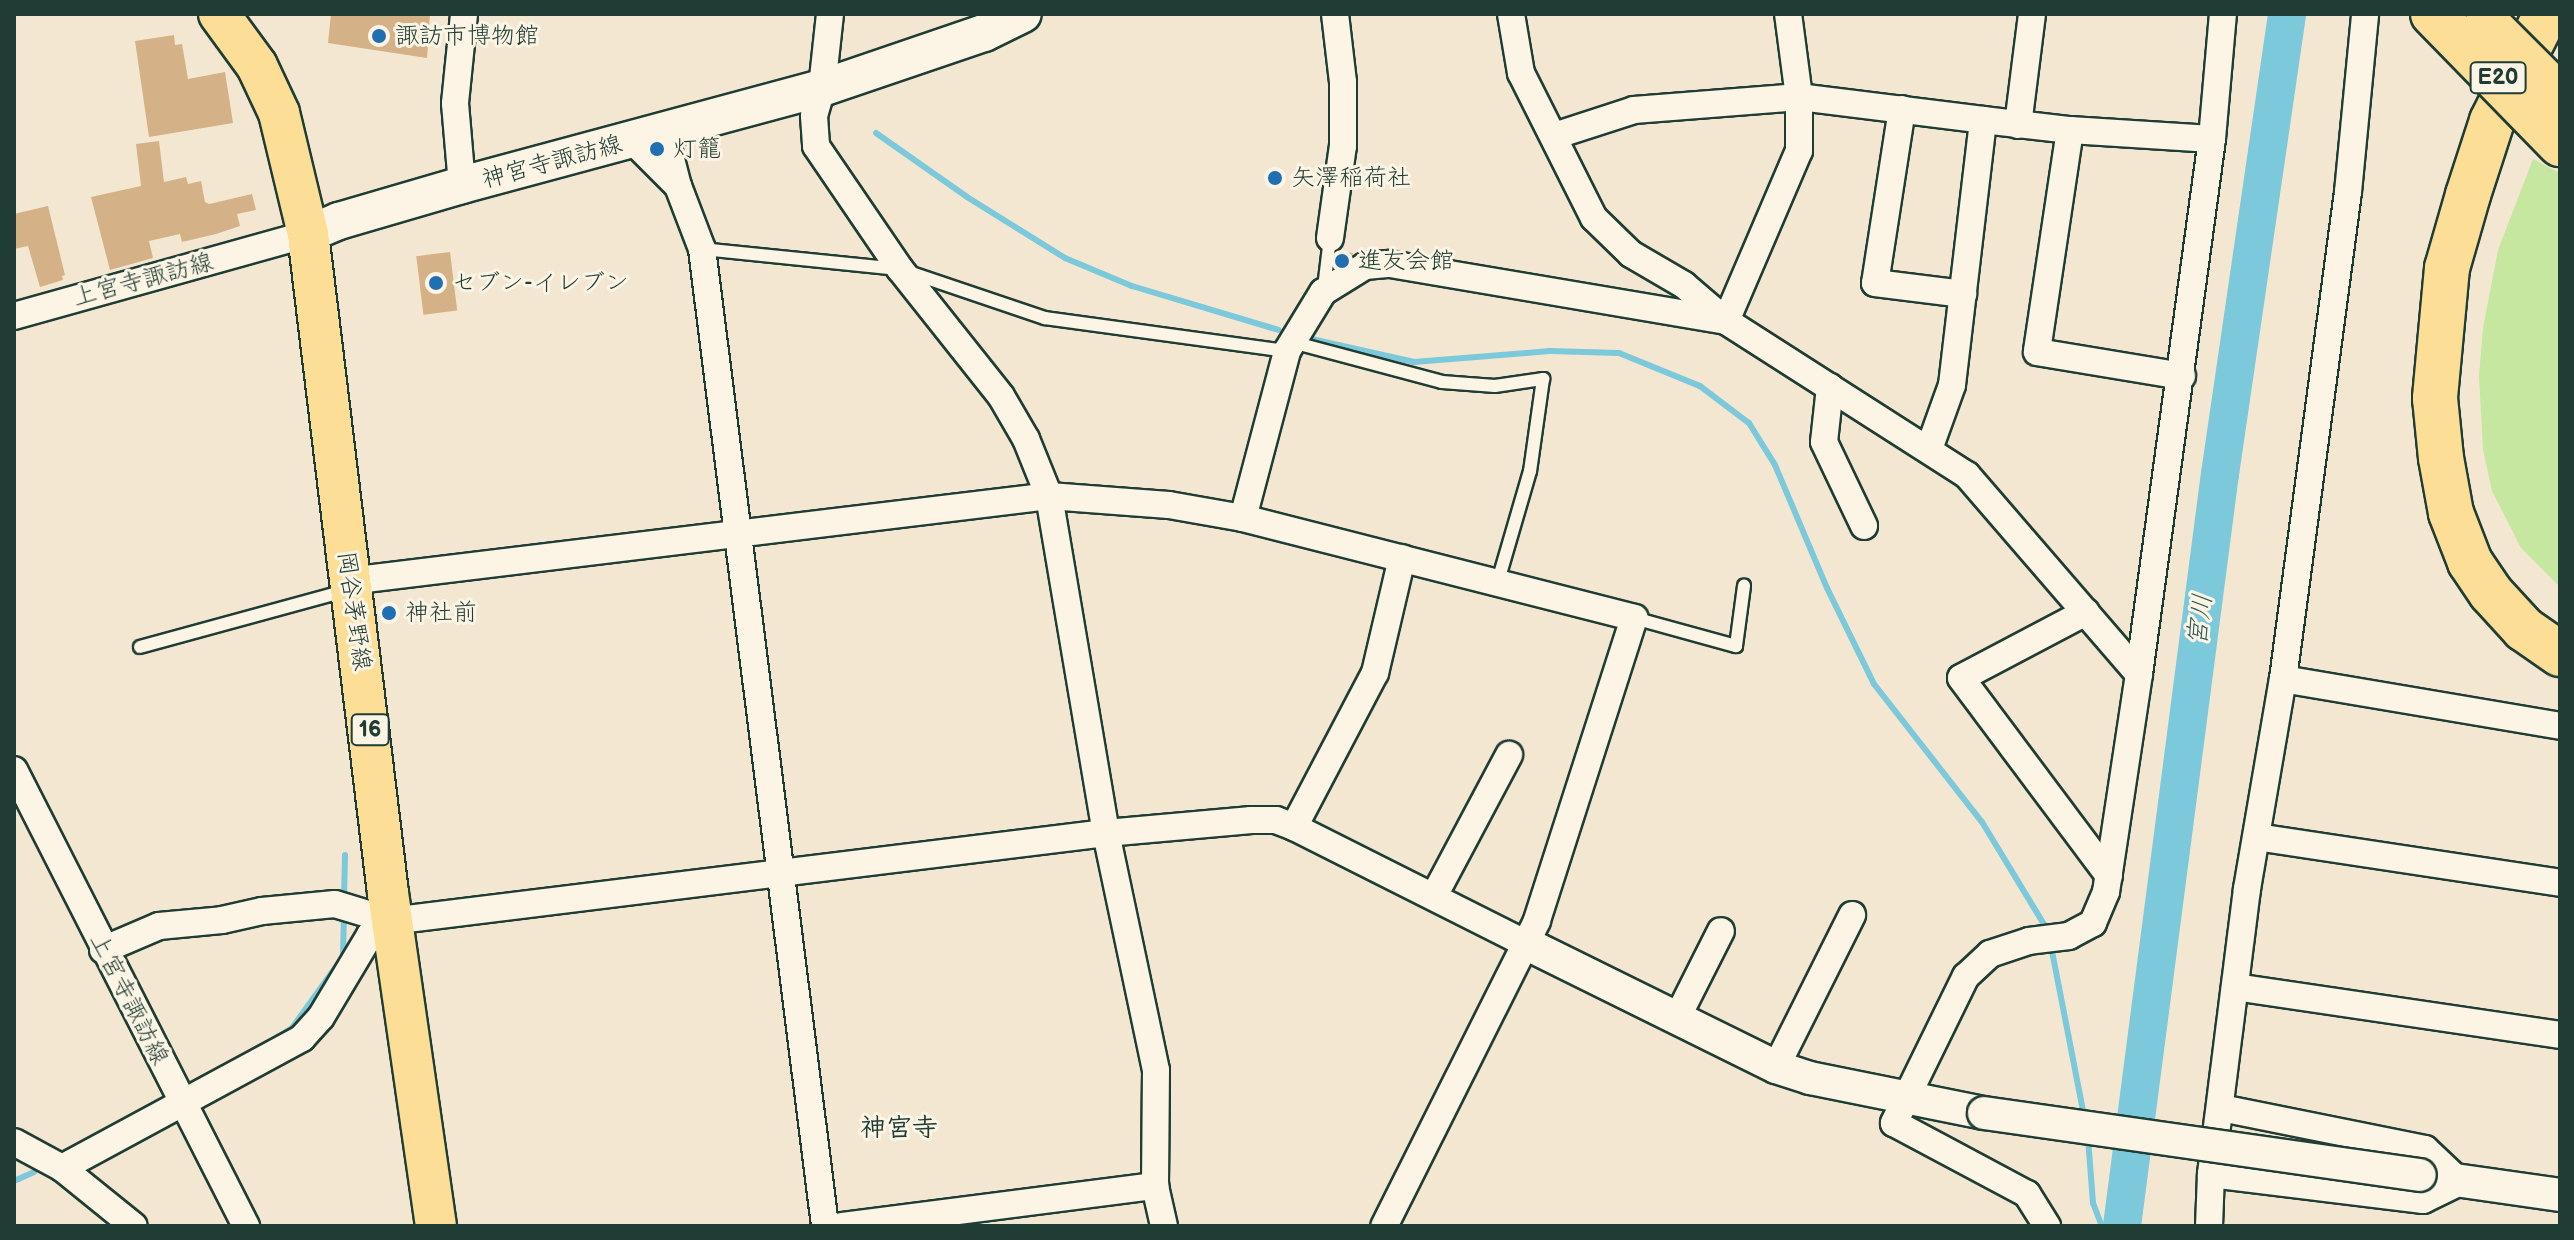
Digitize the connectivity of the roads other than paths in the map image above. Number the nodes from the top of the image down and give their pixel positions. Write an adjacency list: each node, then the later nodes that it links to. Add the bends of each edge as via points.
1 (219, 14): 28 (main road, 岡谷茅野線 / 16, via 257,66 279,113)
2 (464, 14): 26 (street, via 455,103)
3 (830, 14): 15 (street)
4 (1023, 14): 15 (main road, 神宮寺諏訪線, via 984,33)
5 (1335, 14): 27 (street, via 1343,146)
6 (1511, 14): 23 (street, via 1521,73)
7 (1788, 14): 16 (street)
8 (2032, 14): 20 (street)
9 (2223, 14): 24 (street)
10 (2365, 14): 53 (street, via 2348,192)
11 (2433, 14): 13 (highway, E20, bridge)
12 (2546, 14): 51 (highway, via 2492,121 2468,195 2447,268 2435,398 2451,513 2470,562 2524,629)
13 (2473, 31): 17 (highway, E20, bridge); 25 (highway, E20, bridge)
14 (2560, 36): 49 (highway, via 2502,172 2472,273 2462,360 2464,434 2474,505 2503,568)
15 (822, 88): 22 (main road, 神宮寺諏訪線); 30 (street, via 814,116 816,146)
16 (1799, 97): 18 (street); 23 (street, via 1634,110); 34 (street, via 1799,151)
17 (2560, 97)
18 (1902, 109): 19 (street); 32 (street, via 1875,283)
19 (1983, 120): 20 (street); 32 (street)
20 (2018, 125): 21 (street)
21 (2070, 130): 24 (street); 36 (street, via 2037,352)
22 (648, 136): 26 (main road, 神宮寺諏訪線); 29 (street, via 678,186)
23 (1554, 136): 34 (street, via 1594,218 1631,254 1684,285)
24 (2212, 139): 36 (street)
25 (2557, 158)
26 (462, 185): 28 (main road, 神宮寺諏訪線)
27 (1330, 238): 31 (lane)
28 (290, 240): 33 (street, 上宮寺諏訪線); 45 (main road, 岡谷茅野線 / 16)
29 (702, 249): 30 (lane); 42 (street)
30 (900, 269): 35 (lane, via 1045,318); 39 (street, via 1001,396)
31 (1323, 292): 34 (street, via 1365,266 1390,264); 35 (street)
32 (1963, 294): 38 (street, via 1952,385)
33 (14, 316)
34 (1726, 321): 37 (street)
35 (1290, 347): 40 (street); 44 (lane, via 1442,382 1495,386 1543,379 1530,471)
36 (2182, 376): 52 (street)
37 (1830, 387): 38 (street); 41 (street, via 1824,442)
38 (1929, 449): 47 (street, via 1967,475)
39 (1049, 496): 40 (street, via 1169,505); 42 (street); 58 (street)
40 (1243, 518): 43 (street)
41 (1864, 526)
42 (738, 533): 45 (street); 60 (street)
43 (1402, 558): 44 (street); 57 (street, via 1375,673)
44 (1498, 581): 48 (street)
45 (350, 585): 50 (lane); 65 (main road, 岡谷茅野線 / 16)
46 (1744, 586): 48 (lane, via 1736,646)
47 (2086, 612): 52 (street); 61 (street, via 1961,678)
48 (1634, 618): 67 (street)
49 (2560, 623)
50 (140, 647)
51 (2560, 654)
52 (2139, 674): 61 (street)
53 (2283, 679): 54 (street); 59 (street)
54 (2560, 726)
55 (1509, 755): 63 (street)
56 (14, 770): 68 (street, 上宮寺諏訪線)
57 (1294, 827): 58 (street, via 1276,820 1251,820); 63 (street)
58 (1106, 833): 60 (street); 82 (street, via 1156,1070)
59 (2257, 837): 62 (street); 69 (street)
60 (779, 875): 65 (street); 87 (street)
61 (2109, 876): 73 (street, via 2093,923 2069,936 2029,941 1990,954 1966,976)
62 (2560, 883)
63 (1434, 896): 67 (street)
64 (1852, 915): 72 (street)
65 (391, 921): 68 (street, via 335,904 159,926); 74 (street, via 370,935 321,1017 302,1038); 86 (main road, 岡谷茅野線 / 16)
66 (1721, 931): 70 (street)
67 (1527, 944): 70 (street); 90 (street)
68 (103, 950): 74 (street, 上宮寺諏訪線)
69 (2235, 987): 71 (street); 75 (street)
70 (1678, 1016): 72 (street)
71 (2560, 1035)
72 (1776, 1067): 73 (street)
73 (1903, 1099): 81 (street, bridge); 91 (street, via 1894,1123 2027,1194)
74 (183, 1105): 79 (street); 85 (street, 上宮寺諏訪線)
75 (2221, 1108): 80 (street); 81 (street, via 2425,1149)
76 (14, 1142): 77 (street)
77 (38, 1155): 78 (street); 79 (street)
78 (14, 1167)
79 (62, 1168): 84 (street)
80 (2211, 1174): 81 (street, via 2423,1200); 92 (street)
81 (2460, 1182): 83 (street)
82 (1155, 1186): 88 (street); 89 (street)
83 (2560, 1195)
84 (134, 1226)
85 (246, 1226)
86 (436, 1226)
87 (825, 1226)
88 (842, 1226)
89 (1164, 1226)
90 (1384, 1226)
91 (2047, 1226)
92 (2209, 1226)

